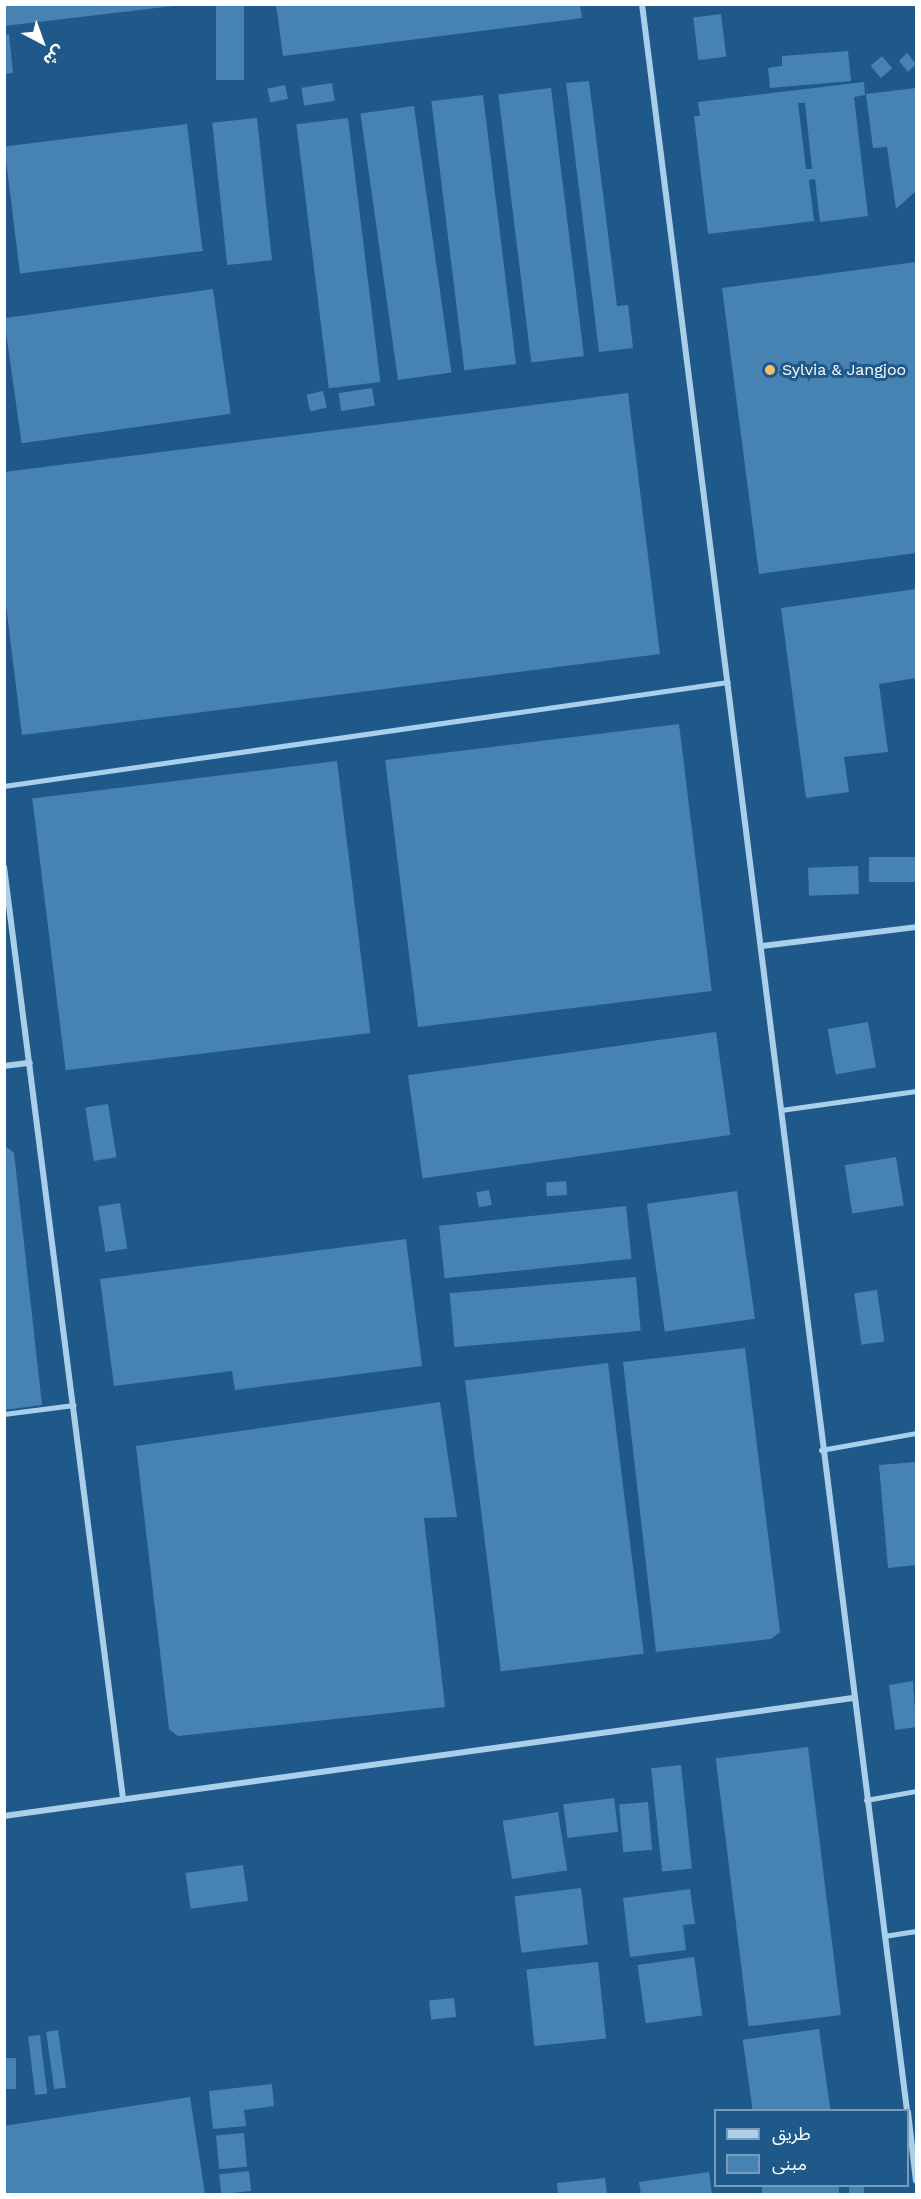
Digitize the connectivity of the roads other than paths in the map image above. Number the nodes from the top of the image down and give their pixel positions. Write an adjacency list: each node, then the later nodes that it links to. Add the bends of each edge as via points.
1 (642, 4): 2 (street)
2 (728, 682): 3 (lane); 6 (street)
3 (4, 786)
4 (4, 867): 7 (street)
5 (916, 927): 6 (street)
6 (762, 946): 10 (street)
7 (30, 1063): 8 (street); 11 (street)
8 (4, 1066)
9 (916, 1091): 10 (lane)
10 (781, 1110): 14 (street)
11 (73, 1405): 12 (lane); 17 (street)
12 (4, 1414)
13 (916, 1433): 14 (lane)
14 (821, 1450): 15 (street)
15 (853, 1698): 17 (street); 18 (street)
16 (916, 1791): 18 (lane)
17 (123, 1800): 19 (street)
18 (866, 1800): 21 (street)
19 (4, 1816)
20 (916, 1932): 21 (lane)
21 (884, 1936): 22 (street)
22 (907, 2109)
23 (909, 2127): 24 (street)
24 (916, 2181)

